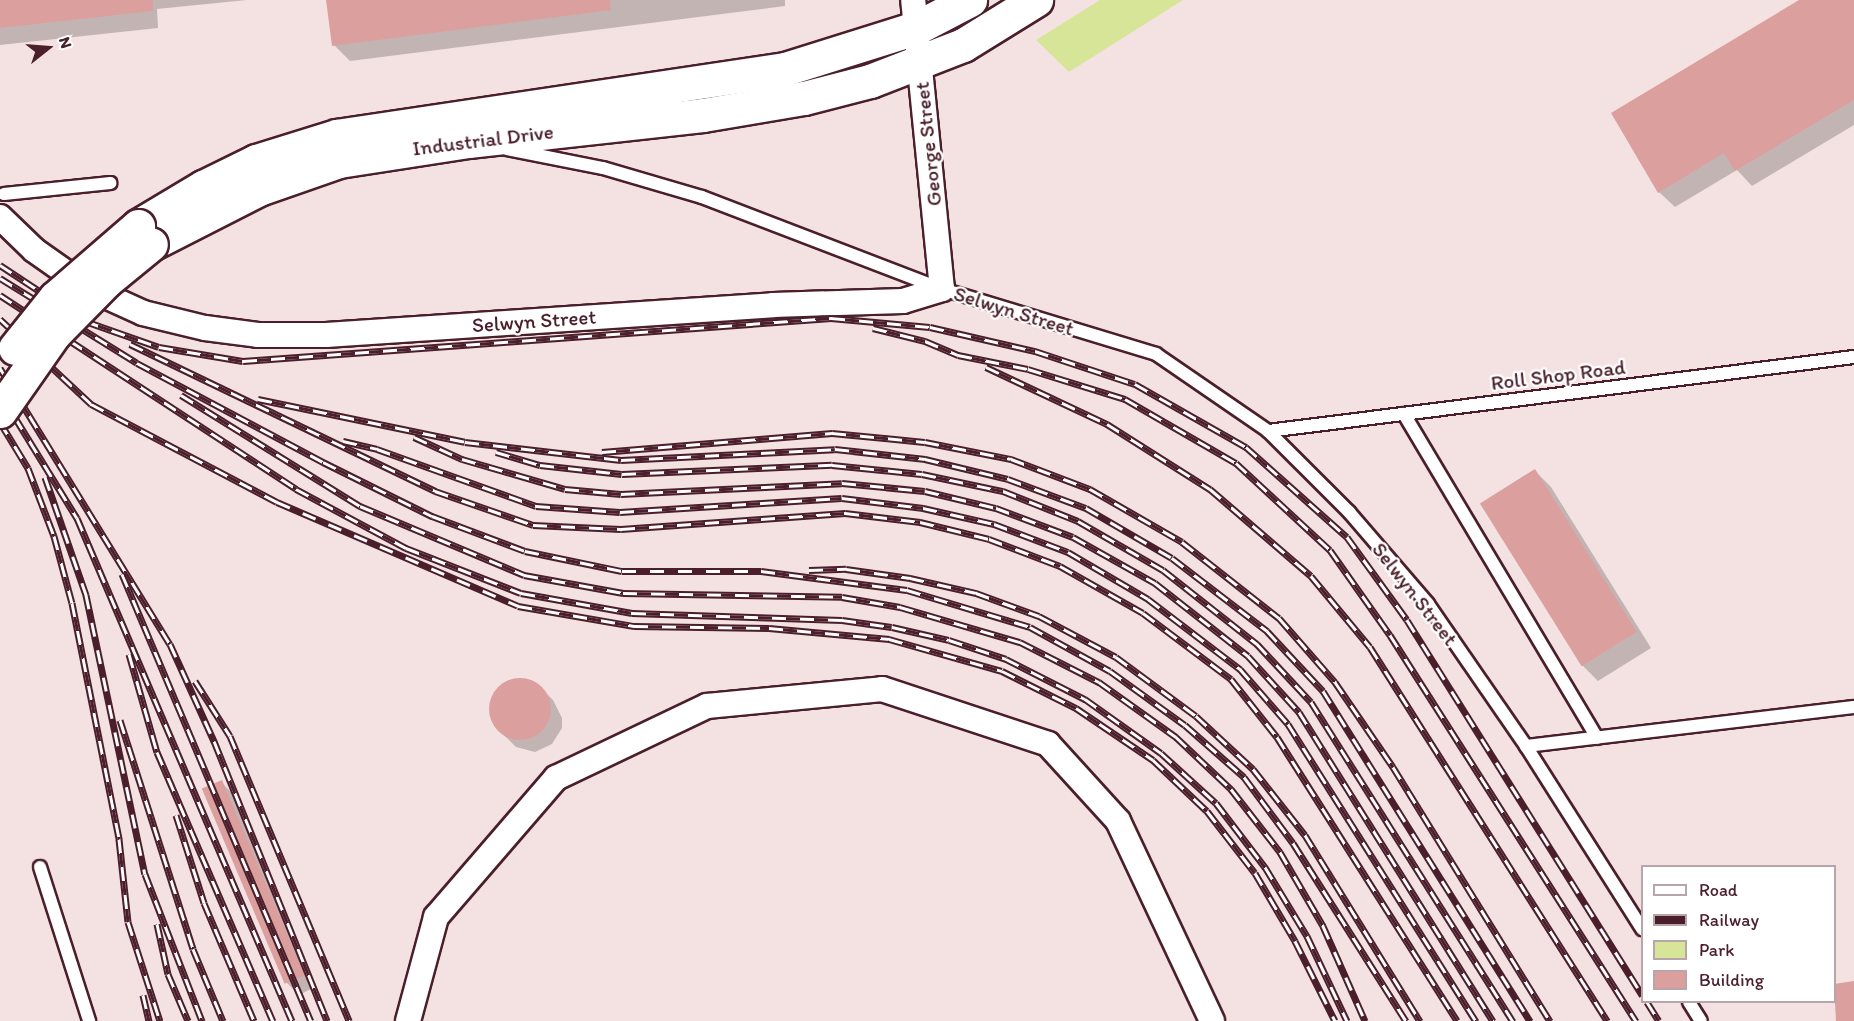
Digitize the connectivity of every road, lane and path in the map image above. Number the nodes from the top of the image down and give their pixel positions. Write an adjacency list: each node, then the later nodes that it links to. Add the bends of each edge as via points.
1 (970, 0): 3 (highway, Industrial Drive)
2 (1036, 0): 4 (highway, Industrial Drive, via 963,45)
3 (914, 14): 4 (street, George Street); 8 (highway, Industrial Drive, via 785,69 337,136 256,161 203,186)
4 (920, 64): 5 (highway, Industrial Drive, via 804,98 703,115); 9 (street, George Street)
5 (468, 141): 8 (highway, Industrial Drive, via 339,161); 9 (lane, via 603,168 702,197)
6 (110, 183): 7 (lane)
7 (2, 206): 9 (street, Selwyn Street, via 34,250 88,288 143,313 205,328 258,335 326,335 773,304 903,301)
8 (144, 235): 11 (highway, Industrial Drive, bridge, via 55,298); 12 (highway, Industrial Drive, bridge, via 54,334)
9 (942, 289): 14 (lane, Selwyn Street, via 1156,354)
10 (1854, 357): 13 (lane, Roll Shop Road)
11 (0, 369)
12 (0, 411)
13 (1404, 414): 14 (lane, Roll Shop Road); 16 (lane)
14 (1268, 431): 17 (lane, Selwyn Street, via 1349,512 1428,604)
15 (1854, 707): 16 (lane)
16 (1597, 738): 17 (lane)
17 (1526, 746): 19 (lane, Selwyn Street)
18 (40, 867): 21 (lane)
19 (1641, 927)
20 (1690, 1003): 24 (lane)
21 (89, 1021)
22 (408, 1021): 23 (street, via 436,917 556,778 707,706 882,689 1048,744 1118,821)
23 (1212, 1021)
24 (1701, 1021)

